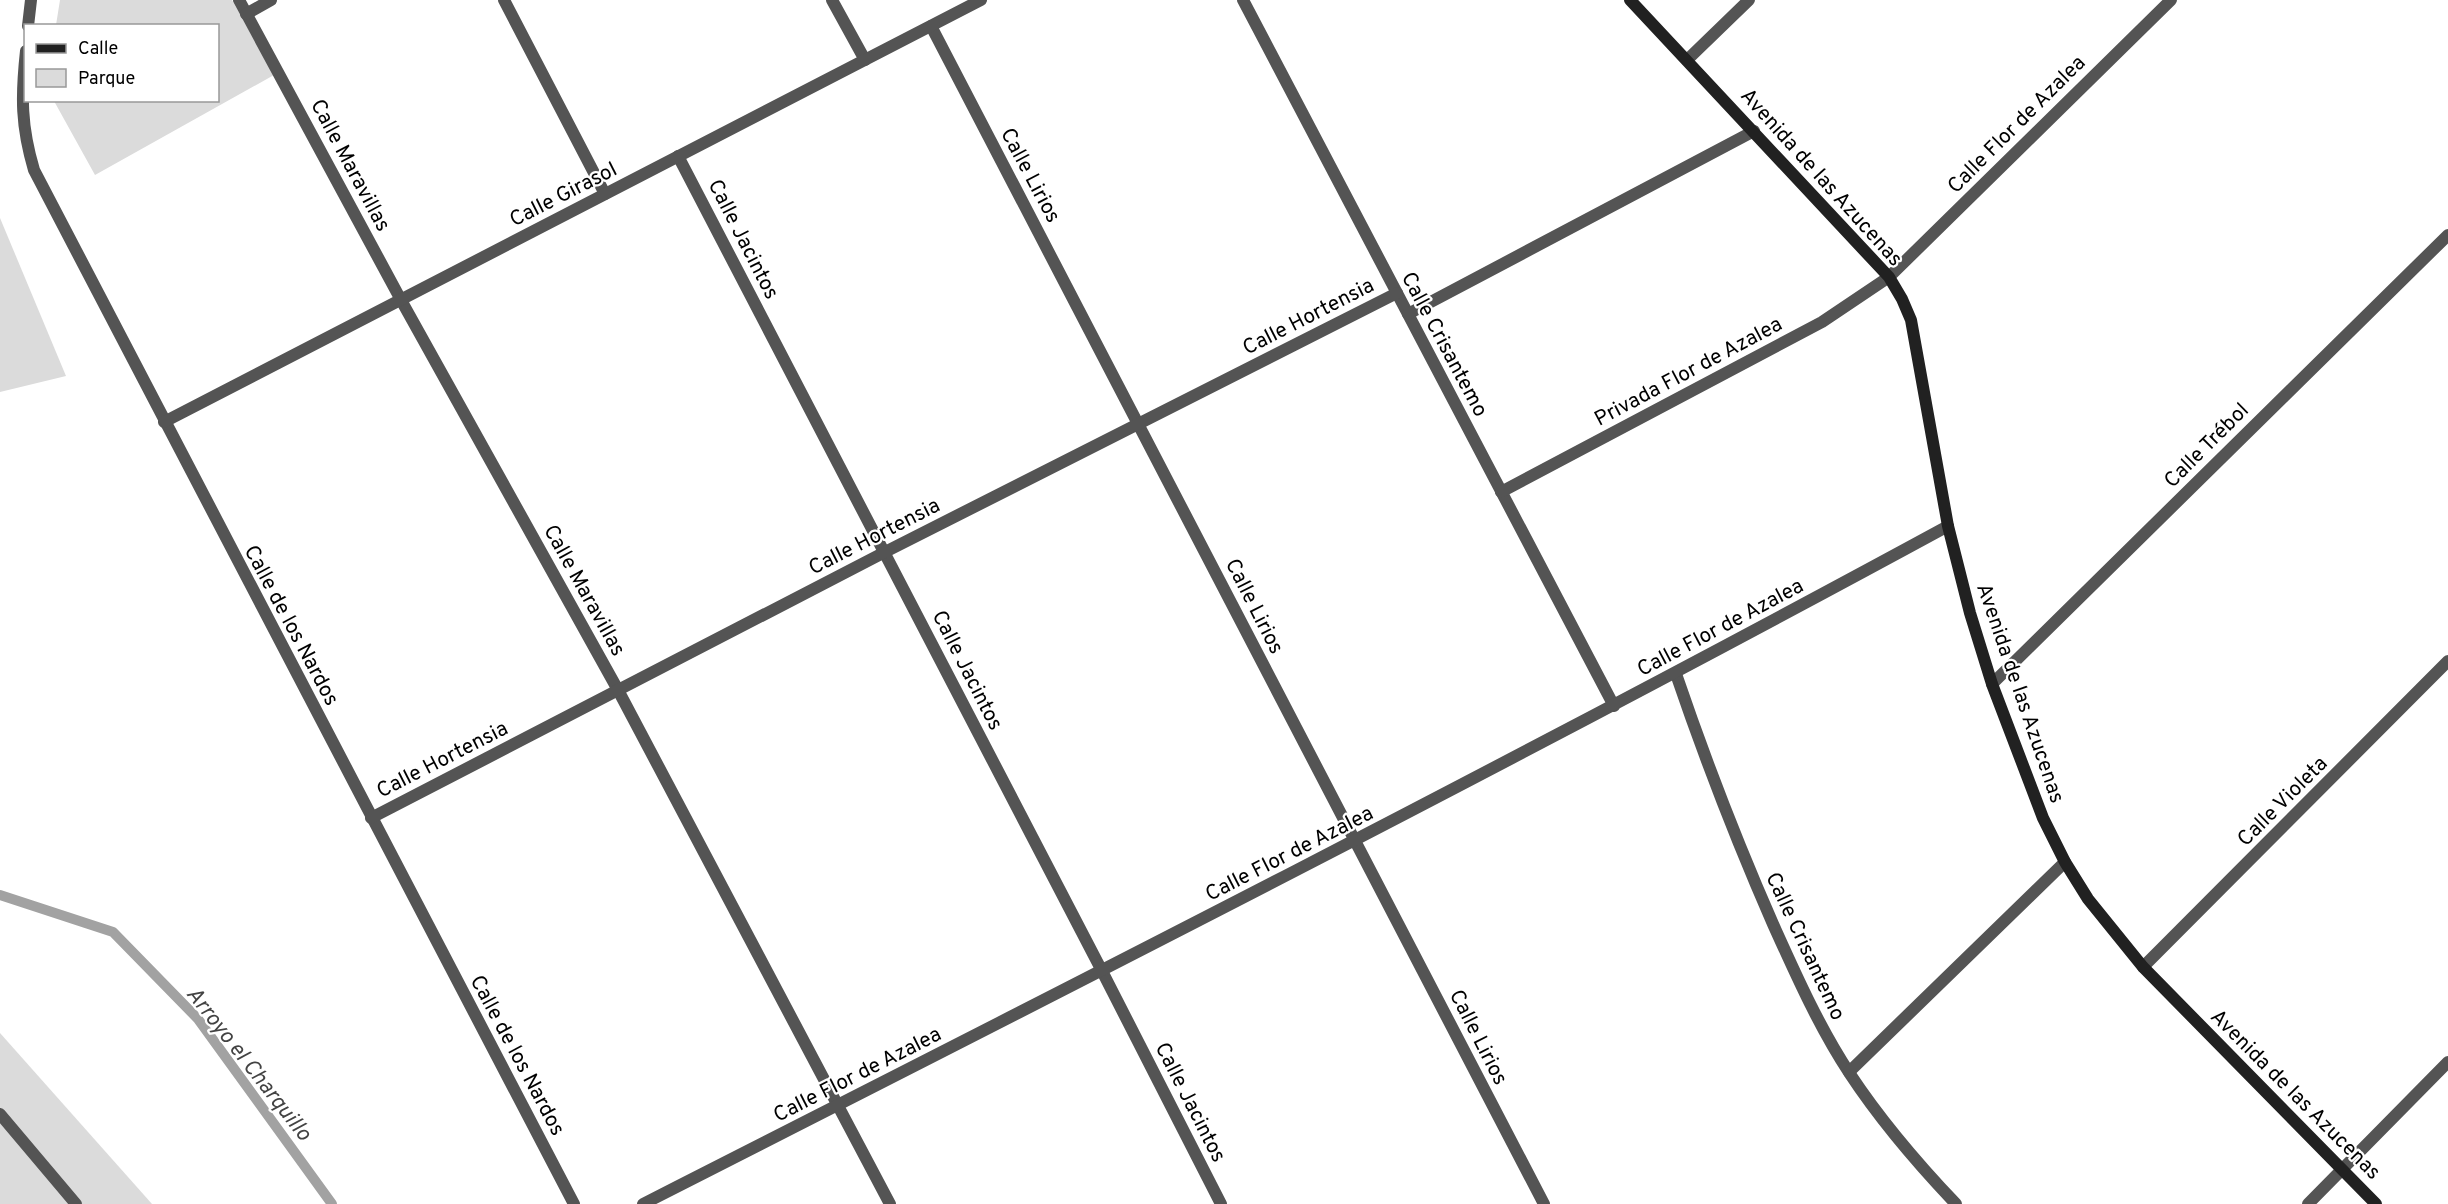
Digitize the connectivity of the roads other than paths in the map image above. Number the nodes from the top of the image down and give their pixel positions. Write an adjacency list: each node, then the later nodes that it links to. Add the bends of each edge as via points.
1 (31, 0): 12 (street)
2 (239, 0): 11 (street, Calle Maravillas)
3 (271, 0): 11 (street)
4 (504, 0): 19 (street)
5 (832, 0): 14 (street)
6 (981, 0): 13 (street, Calle Girasol)
7 (1243, 0): 22 (street, Calle Crisantemo)
8 (1630, 0): 15 (street, Avenida de las Azucenas)
9 (1749, 0): 15 (street)
10 (2170, 0): 21 (street, Calle Flor de Azalea)
11 (246, 14): 23 (street, Calle Maravillas)
12 (28, 24)
13 (931, 26): 14 (street, Calle Girasol); 26 (street, Calle Lirios)
14 (865, 60): 18 (street, Calle Girasol)
15 (1687, 60): 17 (street, Avenida de las Azucenas)
16 (24, 72): 25 (street, Calle de los Nardos, via 21,103 24,137 34,170)
17 (1754, 131): 21 (street, Avenida de las Azucenas); 24 (street)
18 (678, 156): 19 (street, Calle Girasol); 29 (street, Calle Jacintos)
19 (605, 194): 23 (street, Calle Girasol)
20 (2448, 235): 32 (street, Calle Trébol)
21 (1889, 277): 27 (street, Privada Flor de Azalea, via 1822,322); 28 (street, Avenida de las Azucenas, via 1913,330)
22 (1397, 293): 24 (street, Calle Crisantemo); 26 (street, Calle Hortensia)
23 (401, 300): 25 (street, Calle Girasol); 33 (street, Calle Maravillas)
24 (1408, 314): 27 (street, Calle Crisantemo)
25 (164, 422): 35 (street, Calle de los Nardos)
26 (1139, 424): 29 (street, Calle Hortensia); 36 (street, Calle Lirios)
27 (1501, 492): 34 (street, Calle Crisantemo)
28 (1948, 526): 31 (street, Calle Flor de Azalea); 32 (street, Avenida de las Azucenas)
29 (885, 552): 33 (street, Calle Hortensia); 39 (street, Calle Jacintos)
30 (2448, 661): 38 (street, Calle Violeta)
31 (1676, 674): 34 (street, Calle Flor de Azalea); 41 (street, Calle Crisantemo, via 1749,870 1804,991)
32 (1992, 684): 37 (street, Avenida de las Azucenas, via 2043,818)
33 (618, 690): 35 (street, Calle Hortensia); 42 (street, Calle Maravillas)
34 (1614, 706): 36 (street, Calle Flor de Azalea)
35 (371, 818): 46 (street, Calle de los Nardos)
36 (1356, 841): 39 (street, Calle Flor de Azalea); 50 (street, Calle Lirios)
37 (2065, 862): 38 (street, Avenida de las Azucenas, via 2094,907); 41 (street)
38 (2143, 967): 44 (street, Avenida de las Azucenas)
39 (1102, 971): 42 (street, Calle Flor de Azalea); 49 (street, Calle Jacintos)
40 (2448, 1062): 44 (street)
41 (1849, 1072): 51 (street, Calle Crisantemo, via 1899,1141)
42 (839, 1105): 47 (street, Calle Flor de Azalea); 48 (street, Calle Maravillas)
43 (0, 1114): 45 (street)
44 (2342, 1170): 52 (street); 53 (street, Avenida de las Azucenas)
45 (76, 1204)
46 (574, 1204)
47 (643, 1204)
48 (890, 1204)
49 (1221, 1204)
50 (1544, 1204)
51 (1956, 1204)
52 (2308, 1204)
53 (2376, 1204)

